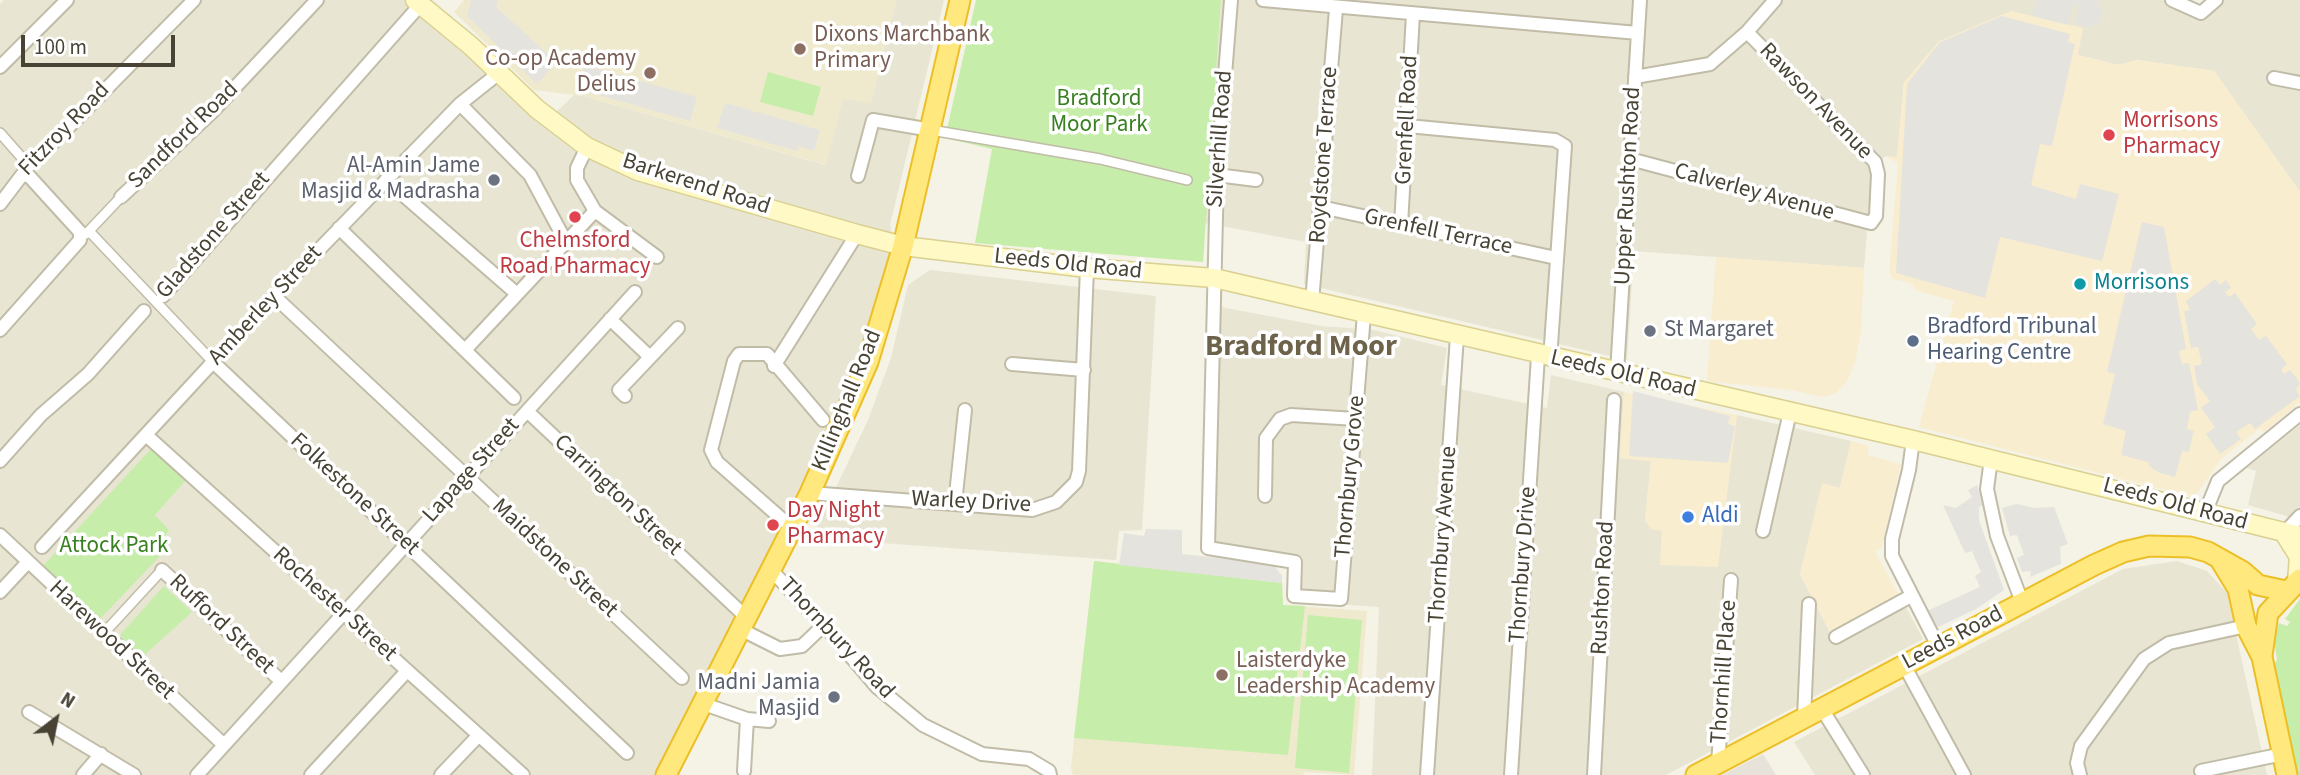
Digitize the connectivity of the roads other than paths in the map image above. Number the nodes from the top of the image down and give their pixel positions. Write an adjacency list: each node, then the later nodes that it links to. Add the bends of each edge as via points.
1 (67, 0): 16 (street)
2 (194, 0): 27 (street, Fitzroy Road)
3 (317, 0): 33 (street, Sandford Road, via 211,113)
4 (960, 0): 23 (highway, Killinghall Road)
5 (1231, 0): 28 (street, Silverhill Road)
6 (1263, 0): 12 (street)
7 (1640, 0): 15 (street, Upper Rushton Road)
8 (1775, 0): 14 (street)
9 (2172, 0): 10 (street, via 2202,13)
10 (2216, 0)
11 (418, 2): 17 (main road, Barkerend Road); 52 (street, Gladstone Street)
12 (1336, 9): 13 (street); 35 (street, Roydstone Terrace)
13 (1413, 14): 15 (street); 22 (street, Grenfell Road)
14 (1747, 32): 18 (street, via 1710,64); 37 (street, Rawson Avenue, via 1875,162)
15 (1638, 33): 18 (street, Upper Rushton Road)
16 (0, 67)
17 (499, 73): 21 (street, Amberley Street); 25 (main road, Barkerend Road)
18 (1635, 77): 26 (street, Upper Rushton Road)
19 (2274, 78): 20 (street)
20 (2300, 83)
21 (460, 104): 30 (street, Amberley Street); 42 (street, via 530,175)
22 (1409, 126): 38 (street, Grenfell Road); 45 (street, Thornbury Drive, via 1555,140 1565,146)
23 (930, 130): 29 (street, via 873,120); 31 (street, via 1100,159); 43 (highway, Killinghall Road)
24 (0, 133): 27 (street, Folkestone Street)
25 (587, 147): 36 (street, via 577,180); 41 (main road, Barkerend Road, via 638,171)
26 (1630, 159): 37 (street, Calverley Avenue, via 1858,222 1871,223); 65 (street, Upper Rushton Road)
27 (30, 167): 34 (street, Fitzroy Road); 40 (street, Folkestone Street, via 29,176)
28 (1217, 175): 32 (street); 47 (street, Silverhill Road)
29 (858, 176)
30 (386, 180): 39 (street, Amberley Street); 49 (street)
31 (1187, 180)
32 (1256, 180)
33 (121, 197): 40 (street, Sandford Road)
34 (0, 204)
35 (1321, 207): 38 (street, Grenfell Terrace); 51 (street, Roydstone Terrace)
36 (595, 211): 42 (street); 44 (street)
37 (1876, 216)
38 (1401, 225): 45 (street, Grenfell Terrace)
39 (340, 228): 50 (street, Amberley Street); 58 (street, Carrington Street)
40 (83, 234): 52 (street, Folkestone Street); 56 (street, Sandford Road)
41 (857, 234): 43 (main road, Barkerend Road); 63 (street)
42 (566, 242): 49 (street)
43 (903, 246): 46 (main road, Leeds Old Road); 76 (highway, Killinghall Road, via 868,362)
44 (657, 257)
45 (1556, 258): 60 (street, Thornbury Drive)
46 (1087, 268): 47 (main road, Leeds Old Road); 64 (street, Warley Drive)
47 (1214, 278): 51 (main road, Leeds Old Road); 100 (street, Silverhill Road, via 1209,548 1295,562 1294,596)
48 (635, 292): 54 (street, Lapage Street)
49 (517, 294): 58 (street)
50 (274, 296): 61 (street, Amberley Street); 80 (street, Maidstone Street)
51 (1312, 302): 53 (main road, Leeds Old Road)
52 (154, 304): 61 (street, Folkestone Street); 79 (street, Gladstone Street)
53 (1364, 314): 57 (main road, Leeds Old Road); 74 (street, Thornbury Grove)
54 (611, 319): 59 (street); 70 (street, Lapage Street)
55 (678, 328): 59 (street)
56 (0, 330)
57 (1457, 336): 60 (main road, Leeds Old Road); 137 (street, Thornbury Avenue)
58 (465, 350): 67 (street, Carrington Street)
59 (650, 357): 66 (street, via 619,390)
60 (1544, 357): 65 (main road, Leeds Old Road); 138 (street, Thornbury Drive)
61 (213, 362): 75 (street, Amberley Street); 90 (street, Folkestone Street)
62 (1012, 364): 64 (street)
63 (774, 366): 73 (street); 86 (street, via 767,354 738,354 710,450 717,462)
64 (1084, 370): 83 (street, Warley Drive, via 1079,471 1067,492 1056,502 1032,510)
65 (1617, 372): 71 (main road, Leeds Old Road)
66 (625, 396)
67 (514, 398): 70 (street, Carrington Street)
68 (1614, 400): 139 (street, Rushton Road)
69 (965, 410): 83 (street)
70 (527, 411): 80 (street, Lapage Street); 104 (street, Carrington Street)
71 (1790, 412): 77 (main road, Leeds Old Road); 87 (street)
72 (2300, 414): 84 (street, via 2218,481)
73 (823, 419): 76 (street)
74 (1356, 419): 82 (street, via 1291,415 1280,419 1266,438); 100 (street, Thornbury Grove)
75 (146, 435): 91 (street, Amberley Street); 103 (street, Rochester Street)
76 (837, 438): 81 (highway, Killinghall Road)
77 (1913, 440): 78 (main road, Leeds Old Road); 99 (street, via 1892,547)
78 (1991, 459): 84 (main road, Leeds Old Road); 101 (street, via 1987,489 1997,536)
79 (0, 461)
80 (466, 478): 90 (street, Lapage Street); 113 (street, Maidstone Street)
81 (810, 493): 83 (street, Warley Drive); 86 (highway, Killinghall Road)
82 (1265, 496)
83 (955, 504)
84 (2205, 513): 88 (main road, Leeds Old Road)
85 (2300, 516): 88 (street)
86 (792, 528): 95 (highway, Killinghall Road)
87 (1763, 531)
88 (2292, 534): 97 (main road, via 2299,557)
89 (0, 535): 93 (street, Harewood Street)
90 (406, 544): 103 (street, Lapage Street); 123 (street, Folkestone Street)
91 (42, 548)
92 (2220, 559): 97 (highway, Leeds Road, via 2258,585); 101 (highway, Leeds Road, via 2172,544 2133,549); 106 (highway, via 2238,589)
93 (27, 563): 98 (street); 107 (street, Harewood Street)
94 (162, 570): 107 (street); 114 (street, Rufford Street)
95 (771, 570): 104 (highway, Killinghall Road); 105 (street, Thornbury Road)
96 (1731, 580): 126 (street, Thornhill Place)
97 (2294, 583): 110 (highway, via 2268,613)
98 (0, 592)
99 (1911, 596): 108 (street); 109 (street)
100 (1342, 598)
101 (2022, 602): 109 (highway, Leeds Road)
102 (1809, 604): 118 (street)
103 (344, 613): 112 (street, Rochester Street); 114 (street, Lapage Street)
104 (743, 623): 105 (street, Carrington Street, via 780,649 802,646); 115 (highway, Killinghall Road)
105 (824, 625): 136 (street, Thornbury Road, via 877,687 923,725 982,754 1029,759)
106 (2246, 626): 110 (highway); 143 (street, via 2169,643 2149,654 2081,746)
107 (104, 633): 122 (street, Harewood Street)
108 (1836, 637)
109 (1938, 646): 111 (highway, Leeds Road)
110 (2262, 657): 125 (highway)
111 (1904, 665): 116 (highway, Leeds Road); 142 (street)
112 (407, 671): 121 (street, Rochester Street); 132 (street)
113 (682, 678)
114 (281, 681): 122 (street, Lapage Street)
115 (701, 703): 119 (street); 135 (highway, Killinghall Road)
116 (1822, 709): 118 (highway, Leeds Road); 141 (street)
117 (29, 712): 124 (street)
118 (1804, 718): 126 (highway, Leeds Road)
119 (747, 719): 120 (street); 127 (street)
120 (769, 721)
121 (479, 735): 133 (street); 134 (street, Rochester Street)
122 (224, 745): 131 (street, Lapage Street)
123 (627, 753)
124 (100, 754): 129 (street); 130 (street)
125 (2283, 754): 128 (street); 144 (highway)
126 (1718, 764): 140 (highway, Leeds Road)
127 (744, 771)
128 (2202, 771)
129 (83, 775)
130 (134, 775)
131 (197, 775)
132 (311, 775)
133 (441, 775)
134 (523, 775)
135 (666, 775)
136 (1050, 775)
137 (1427, 775)
138 (1511, 775)
139 (1594, 775)
140 (1696, 775)
141 (1863, 775)
142 (1964, 775)
143 (2080, 775)
144 (2287, 775)

